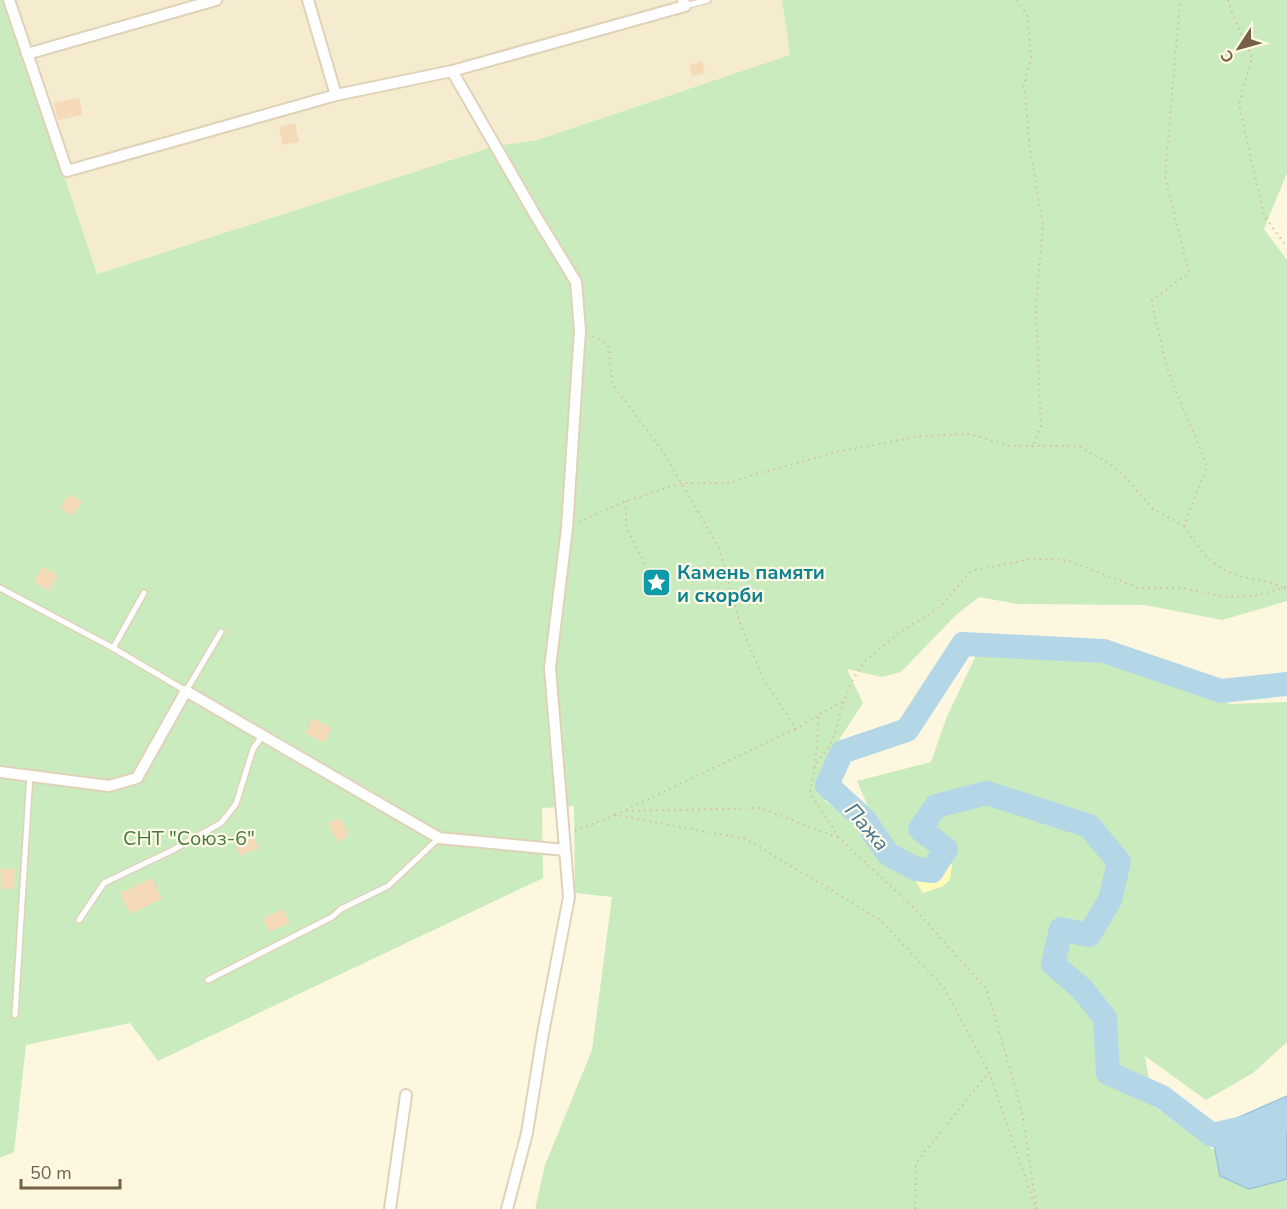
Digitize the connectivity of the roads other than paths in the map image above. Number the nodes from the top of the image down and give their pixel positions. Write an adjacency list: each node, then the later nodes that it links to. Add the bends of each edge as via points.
1 (9, 0): 6 (street)
2 (216, 0): 6 (street)
3 (308, 0): 8 (street)
4 (708, 0): 5 (lane)
5 (684, 3): 7 (street)
6 (27, 54): 8 (street, via 67,171)
7 (452, 72): 8 (street); 18 (street, via 576,282 580,330 567,528 550,668)
8 (336, 95)
9 (0, 588): 12 (lane)
10 (144, 593): 12 (lane)
11 (220, 632): 13 (lane)
12 (113, 648): 13 (lane)
13 (186, 691): 14 (street); 16 (street, via 137,778 109,786)
14 (263, 735): 17 (street); 19 (lane, via 253,749 236,804 221,823 104,884)
15 (0, 772): 16 (street)
16 (30, 774): 21 (lane)
17 (439, 838): 18 (street); 20 (lane, via 388,886)
18 (565, 850): 24 (street, via 569,897 527,1133)
19 (79, 920)
20 (208, 980)
21 (15, 1015)
22 (406, 1095): 23 (street)
23 (390, 1209)
24 (507, 1209)

